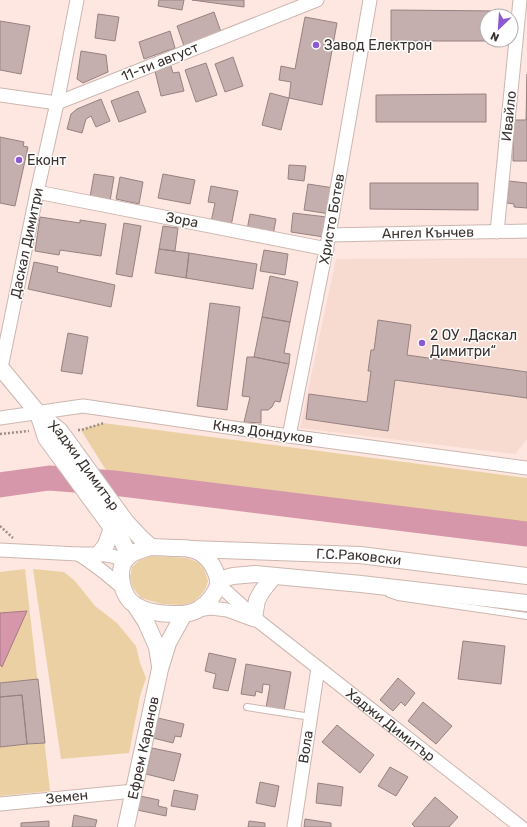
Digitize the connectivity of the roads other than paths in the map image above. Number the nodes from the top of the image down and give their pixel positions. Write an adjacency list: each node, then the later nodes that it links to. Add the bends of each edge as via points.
1 (77, 0): 6 (street, Даскал Димитри)
2 (317, 0): 6 (street, 11-ти август)
3 (370, 0): 10 (street, Христо Ботев)
4 (520, 0): 8 (street, Ивайло)
5 (0, 95): 6 (street, 11-ти август)
6 (57, 103): 7 (street, Даскал Димитри)
7 (37, 192): 11 (street, Зора); 12 (street, Даскал Димитри)
8 (497, 232): 9 (street, Ангел Кънчев); 10 (street, Ангел Кънчев)
9 (527, 232)
10 (329, 234): 11 (street, Христо Ботев)
11 (327, 249): 15 (street, Христо Ботев)
12 (1, 367): 13 (street, Хаджи Димитър)
13 (38, 412): 14 (street, Княз Дондуков); 15 (street, Княз Дондуков, via 83,406); 17 (street, Хаджи Димитър)
14 (0, 418)
15 (289, 436): 16 (street, Княз Дондуков)
16 (527, 468)
17 (119, 525): 18 (street); 22 (street); 23 (street, via 119,536 125,546)
18 (151, 547): 19 (street); 23 (street, via 136,551)
19 (190, 549): 25 (street, Г.С.Раковски, via 360,555); 26 (street, via 209,560)
20 (0, 550): 21 (street)
21 (78, 554): 22 (street); 28 (street)
22 (99, 554): 23 (street)
23 (126, 559): 28 (street, via 121,572)
24 (274, 576): 26 (street, Г.С.Раковски, via 233,576); 27 (street, Г.С.Раковски); 33 (street, via 257,600)
25 (527, 576)
26 (218, 582): 31 (street, via 212,597 203,606); 33 (street)
27 (361, 584): 29 (street, Г.С.Раковски); 32 (lane, via 398,597)
28 (124, 589): 30 (street)
29 (527, 603)
30 (135, 606): 31 (street, via 161,614); 35 (street, via 146,622 157,647)
31 (191, 612): 33 (street, via 211,608 227,610); 35 (street, via 168,643)
32 (527, 616)
33 (258, 620): 34 (street, Хаджи Димитър)
34 (318, 668): 37 (street, Вола); 42 (street, Хаджи Димитър)
35 (160, 669): 38 (street, Ефрем Каранов)
36 (246, 707): 37 (lane)
37 (311, 717): 41 (street, Вола)
38 (134, 791): 39 (street, Земен); 40 (street, Ефрем Каранов)
39 (0, 804)
40 (126, 827)
41 (294, 827)
42 (521, 827)

